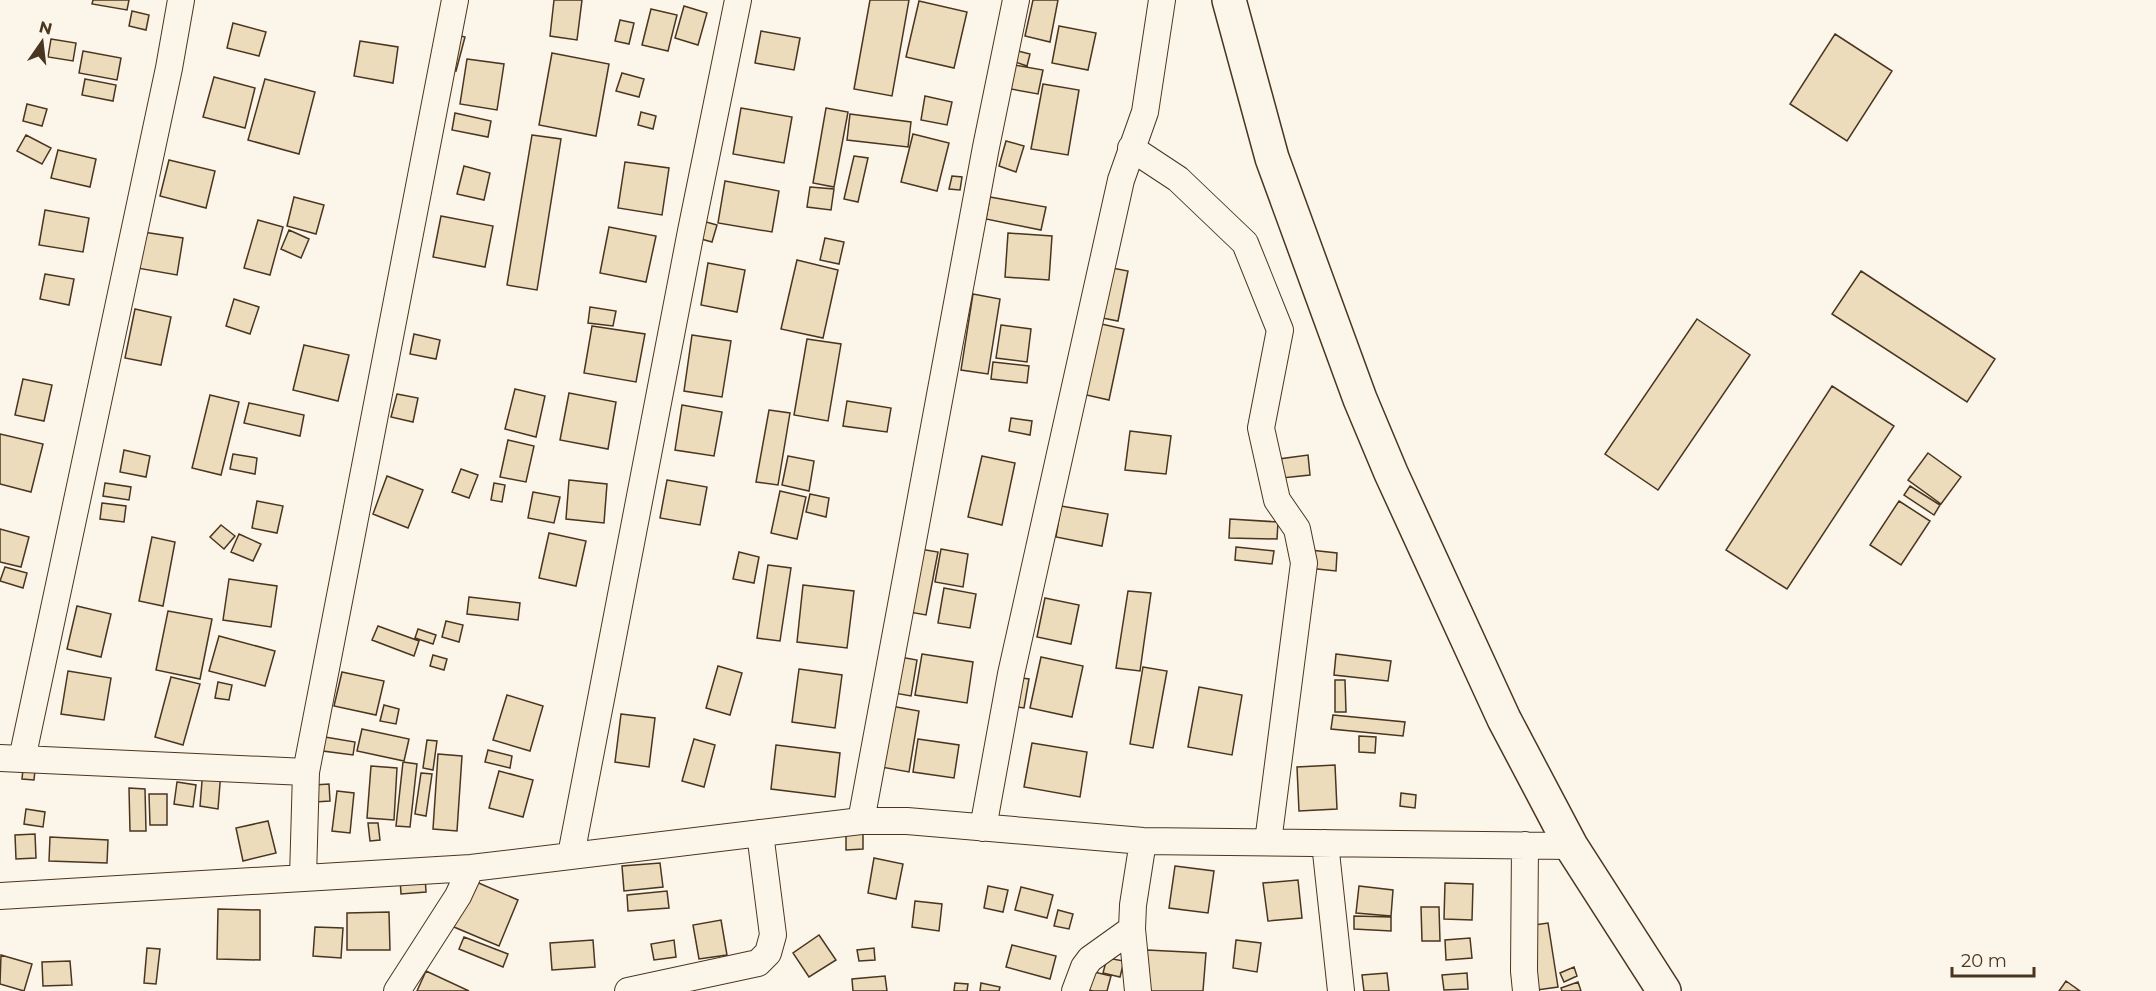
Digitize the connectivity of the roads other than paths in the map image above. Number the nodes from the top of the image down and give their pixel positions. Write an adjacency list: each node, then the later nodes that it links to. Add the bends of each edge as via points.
1 (181, 0): 8 (street, via 169,68)
2 (455, 0): 9 (street)
3 (738, 0): 18 (street)
4 (1016, 0): 10 (street)
5 (1162, 0): 7 (street, via 1145,112)
6 (1229, 0): 17 (highway, via 1272,158 1360,399 1390,473 1504,719)
7 (1131, 148): 11 (street, via 1011,674); 14 (street, via 1178,179 1245,243 1280,330 1261,428 1277,500 1297,529 1304,563)
8 (11, 758): 9 (street)
9 (306, 772): 20 (street)
10 (861, 821): 11 (street); 12 (street)
11 (983, 828): 13 (street)
12 (760, 833): 18 (street); 24 (street, via 773,935 768,953 758,963)
13 (1143, 841): 14 (street); 22 (street)
14 (1268, 842): 15 (street)
15 (1326, 843): 16 (street); 27 (street)
16 (1525, 845): 17 (street); 28 (street)
17 (1570, 846): 29 (highway)
18 (571, 855): 19 (street)
19 (471, 868): 20 (street); 23 (street, via 458,896)
20 (303, 877): 21 (street)
21 (0, 896)
22 (1132, 929): 25 (street, via 1090,959); 26 (street)
23 (397, 991)
24 (628, 991)
25 (1075, 991)
26 (1138, 991)
27 (1341, 991)
28 (1526, 991)
29 (1664, 991)

